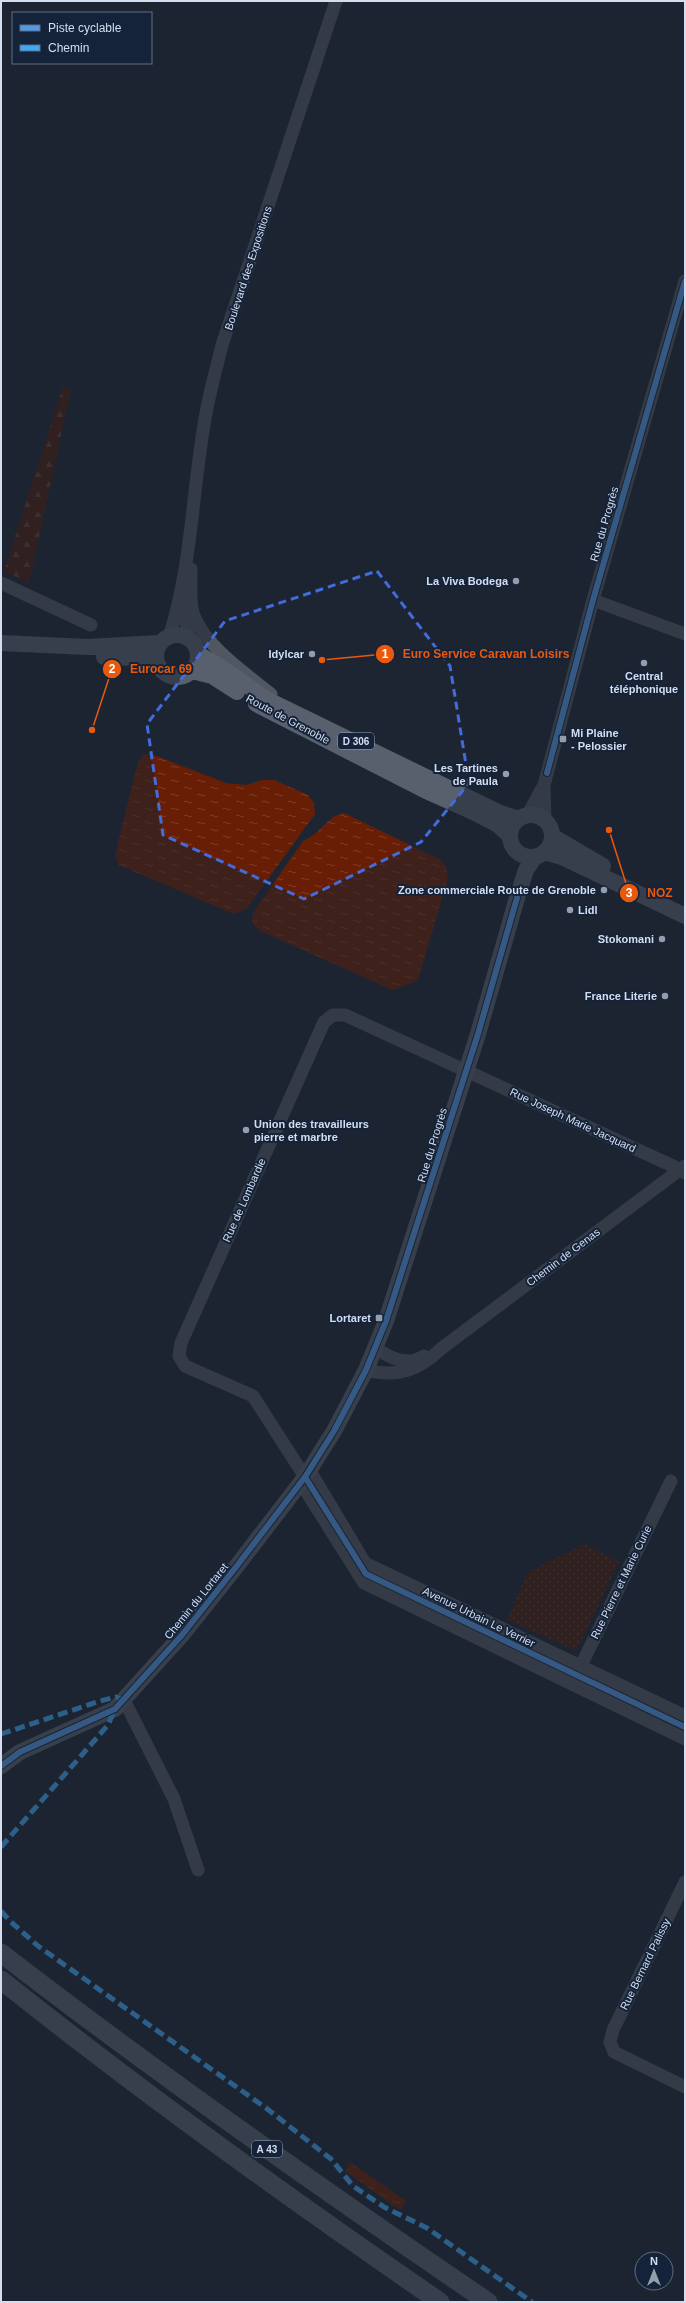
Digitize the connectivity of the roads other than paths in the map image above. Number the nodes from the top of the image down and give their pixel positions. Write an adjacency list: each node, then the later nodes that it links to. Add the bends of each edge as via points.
1 (336, 1): 3 (street, Boulevard des Expositions, via 222,345 204,420)
2 (685, 281): 5 (street, Rue du Progrès)
3 (190, 543): 8 (street, Boulevard des Expositions, via 186,622); 9 (street, Boulevard des Expositions, via 178,610); 15 (street, Boulevard des Expositions, via 192,609 198,623 212,643)
4 (1, 582): 6 (street)
5 (593, 600): 7 (street); 16 (street, Rue du Progrès)
6 (91, 626)
7 (685, 634)
8 (189, 639): 9 (main road, via 179,635); 12 (main road)
9 (165, 640): 10 (main road, via 87,647); 13 (main road, via 157,649)
10 (1, 643)
11 (1, 653): 13 (main road, via 87,658 122,656)
12 (198, 654): 14 (main road); 15 (main road, Route de Grenoble / D 306, via 268,700)
13 (156, 662): 14 (main road, via 163,672 175,677 187,675)
14 (192, 671): 19 (main road, Route de Grenoble / D 306, via 212,676 273,714 426,791 479,814 498,825)
15 (291, 710): 17 (main road, Route de Grenoble / D 306, via 500,813)
16 (544, 785): 17 (street, Rue du Progrès); 18 (street, Rue du Progrès)
17 (523, 817): 18 (main road, via 534,816); 19 (main road, via 511,830)
18 (545, 821): 20 (main road)
19 (510, 836): 21 (main road, via 513,848)
20 (552, 836): 22 (main road, via 548,848); 24 (main road, via 595,862)
21 (518, 853): 22 (main road, via 529,857); 23 (main road, Rue du Progrès)
22 (540, 855): 23 (main road, Rue du Progrès, via 526,870); 25 (main road, via 562,857)
23 (516, 898): 26 (main road, Rue du Progrès)
24 (685, 907)
25 (685, 916)
26 (466, 1070): 27 (street, Rue Joseph Marie Jacquard); 28 (main road, Rue du Progrès); 32 (street, Rue de Lombardie, via 345,1015 333,1015 324,1022 181,1343 179,1356 185,1366 253,1396)
27 (684, 1170): 29 (street, Chemin de Genas)
28 (376, 1348): 29 (street, Chemin de Genas, via 392,1359 412,1361); 30 (main road, Rue du Progrès)
29 (442, 1348): 30 (street, Chemin de Genas, via 431,1358 408,1370 390,1374)
30 (366, 1370): 31 (main road, Rue du Progrès)
31 (355, 1393): 32 (main road, Chemin du Lortaret)
32 (305, 1477): 34 (street, Avenue Urbain Le Verrier, via 366,1563); 35 (street, Avenue Urbain Le Verrier, via 364,1583); 36 (main road, Chemin du Lortaret, via 182,1635)
33 (670, 1481): 34 (street, Rue Pierre et Marie Curie)
34 (581, 1666): 35 (street, Rue Pierre et Marie Curie); 37 (street, Avenue Urbain Le Verrier)
35 (572, 1684): 38 (street, Avenue Urbain Le Verrier)
36 (124, 1700): 39 (main road, Chemin du Lortaret, via 100,1718 20,1752); 40 (street, via 174,1799)
37 (685, 1716)
38 (685, 1739)
39 (1, 1766)
40 (198, 1870)
41 (685, 1882): 44 (street, Rue Bernard Palissy, via 613,2030 610,2042 614,2052)
42 (1, 1953): 46 (highway, A 43, via 142,2060 328,2193)
43 (1, 1980): 45 (highway, A 43, via 212,2141)
44 (685, 2087)
45 (440, 2302)
46 (488, 2302)

